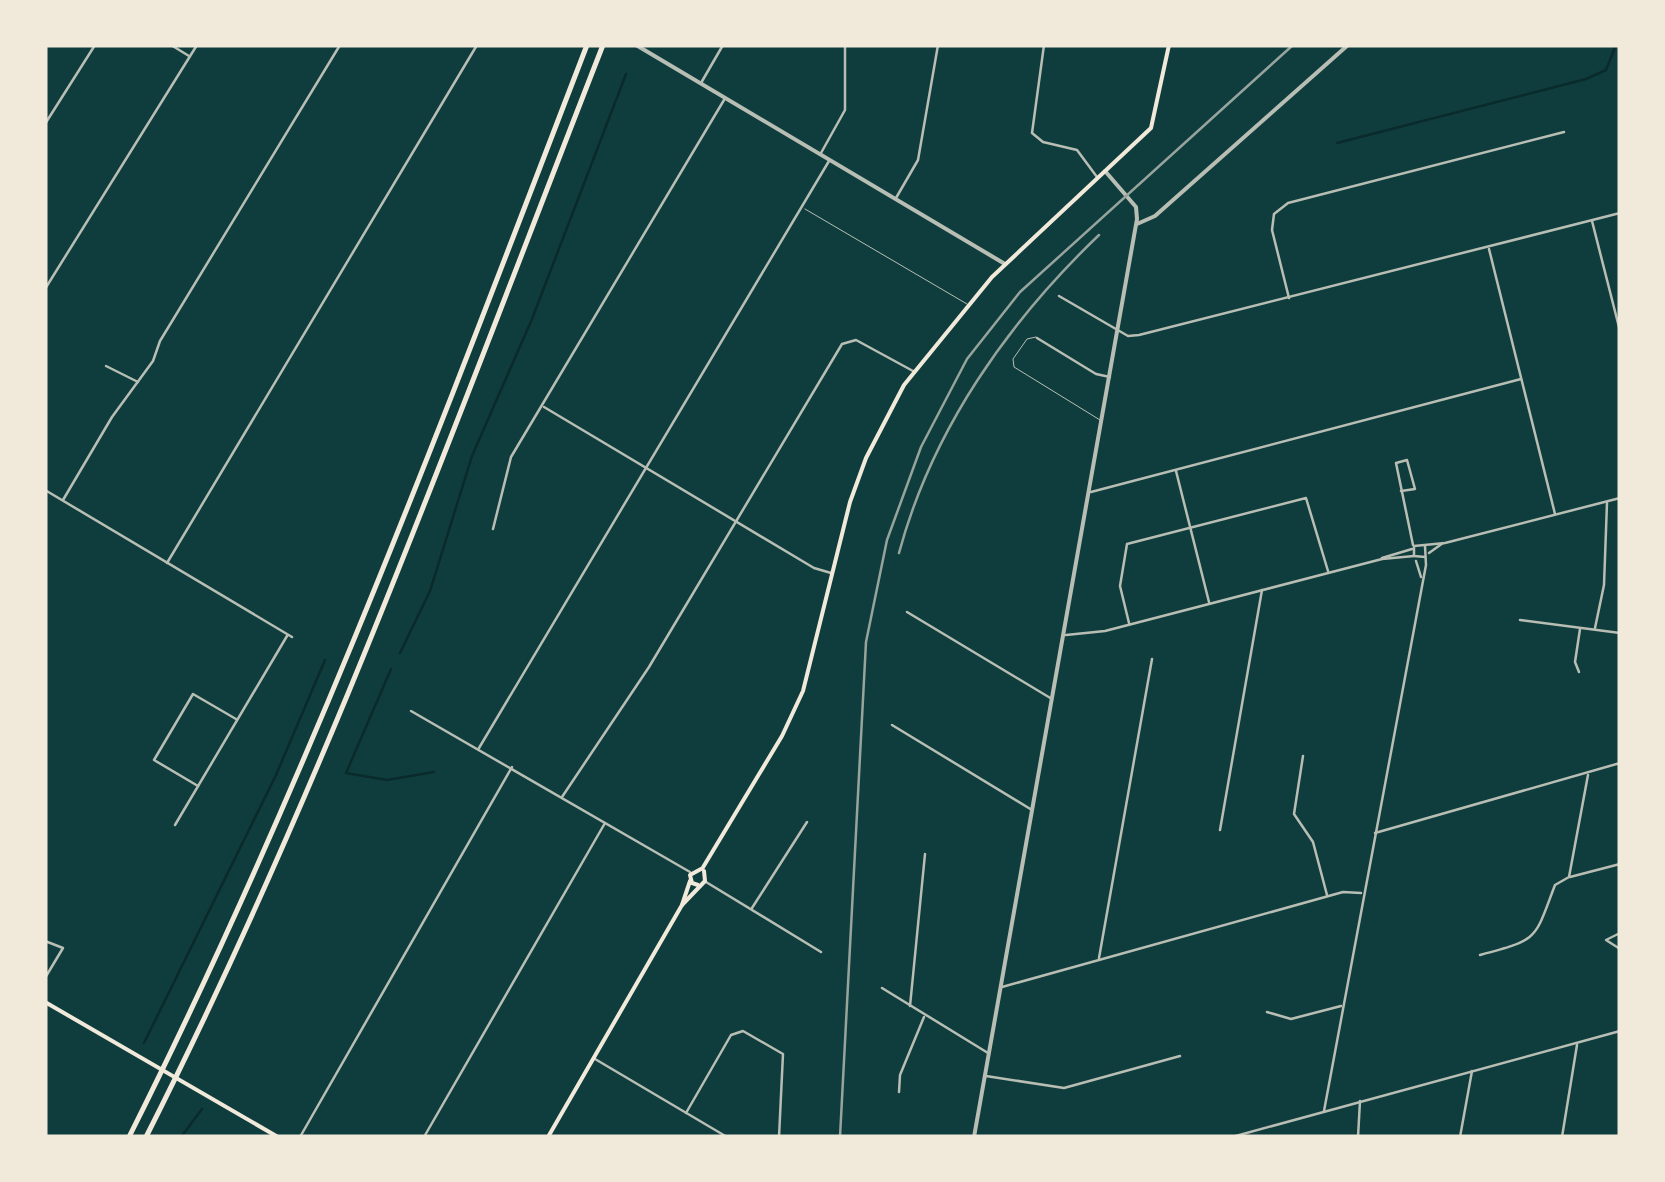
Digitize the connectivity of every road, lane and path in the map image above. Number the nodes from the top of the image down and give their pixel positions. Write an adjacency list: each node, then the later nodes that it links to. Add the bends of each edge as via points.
1 (95, 45): 18 (street)
2 (172, 45): 15 (street)
3 (197, 45): 15 (street)
4 (340, 45): 42 (street)
5 (477, 45): 63 (street)
6 (587, 45): 133 (highway, via 352,651)
7 (636, 45): 16 (street)
8 (723, 45): 16 (street)
9 (846, 45): 20 (street, via 844,113)
10 (938, 45): 24 (street, via 918,160)
11 (1044, 45): 23 (street, via 1032,133 1072,147)
12 (1169, 45): 22 (main road, via 1158,108 1146,134)
13 (1348, 45): 28 (street)
14 (602, 48): 134 (highway, via 376,634 255,912)
15 (190, 56): 31 (street)
16 (701, 84): 17 (street)
17 (725, 98): 20 (street); 43 (street)
18 (45, 124)
19 (1564, 132): 33 (street, via 1288,203 1274,214 1272,230)
20 (820, 154): 21 (street)
21 (830, 160): 24 (street); 25 (street)
22 (1104, 171): 23 (main road); 28 (street, via 1136,207)
23 (1097, 177): 30 (main road)
24 (895, 199): 30 (street)
25 (802, 208): 34 (lane); 45 (street)
26 (1620, 212): 27 (street)
27 (1592, 220): 29 (street); 36 (street)
28 (1137, 224): 35 (street)
29 (1489, 248): 33 (street); 41 (street)
30 (1005, 264): 34 (main road)
31 (45, 288)
32 (1060, 296): 35 (street)
33 (1289, 298): 35 (street, via 1138,336)
34 (967, 304): 39 (main road)
35 (1118, 330): 40 (street)
36 (1620, 331)
37 (1037, 338): 40 (street); 44 (lane, via 1025,341 1013,366)
38 (106, 366): 42 (street)
39 (913, 371): 54 (street, via 856,340 842,344); 65 (main road, via 862,469)
40 (1110, 377): 44 (street)
41 (1521, 379): 46 (street); 53 (street)
42 (140, 382): 51 (street)
43 (541, 406): 45 (street); 56 (street, via 511,456)
44 (1103, 422): 49 (street)
45 (645, 468): 54 (street); 82 (street)
46 (1175, 470): 49 (street); 55 (street)
47 (45, 490): 51 (street)
48 (1401, 491): 48 (street, via 1415,489 1408,460 1396,463); 59 (street)
49 (1091, 492): 75 (street)
50 (1620, 498): 52 (street)
51 (63, 500): 63 (street)
52 (1606, 501): 53 (street); 73 (street)
53 (1555, 514): 57 (street)
54 (736, 522): 65 (street); 88 (street)
55 (1189, 526): 64 (street, via 1306,498); 68 (street); 71 (street, via 1127,544 1120,586)
56 (493, 529)
57 (1445, 542): 58 (street); 60 (street)
58 (1425, 546): 59 (street); 60 (street)
59 (1413, 548): 61 (street); 62 (street)
60 (1426, 555): 61 (street); 66 (street)
61 (1415, 557): 62 (street); 66 (street)
62 (1382, 559): 64 (street)
63 (167, 563): 80 (street, via 290,636)
64 (1328, 572): 67 (street)
65 (832, 573): 97 (main road, via 803,691)
66 (1421, 579): 94 (street)
67 (1262, 588): 68 (street); 93 (street)
68 (1209, 602): 71 (street)
69 (907, 612): 78 (street)
70 (1520, 620): 72 (street)
71 (1130, 624): 75 (street)
72 (1580, 627): 73 (street); 77 (street, via 1574,662)
73 (1596, 628): 74 (street)
74 (1620, 633)
75 (1066, 635): 78 (street)
76 (1152, 659): 112 (street)
77 (1579, 672)
78 (1053, 700): 89 (street)
79 (411, 711): 82 (street)
80 (238, 720): 87 (street); 87 (street, via 192,694 154,760)
81 (892, 725): 89 (street)
82 (479, 748): 85 (street)
83 (1303, 756): 104 (street, via 1294,814 1313,842)
84 (1620, 763): 86 (street)
85 (512, 767): 88 (street); 136 (street)
86 (1589, 774): 94 (street); 99 (street)
87 (198, 786): 92 (street)
88 (562, 797): 91 (street)
89 (1033, 811): 114 (street)
90 (808, 822): 106 (street)
91 (605, 823): 98 (street); 137 (street)
92 (175, 825)
93 (1220, 830)
94 (1373, 833): 103 (street)
95 (925, 854): 117 (street)
96 (1620, 864): 99 (street)
97 (702, 870): 98 (main road); 101 (main road)
98 (691, 872): 100 (main road)
99 (1568, 877): 111 (street, via 1555,884 1536,934)
100 (690, 881): 102 (main road); 105 (main road)
101 (705, 881): 102 (main road); 106 (street)
102 (698, 885): 105 (main road)
103 (1363, 893): 104 (street); 118 (street)
104 (1327, 896): 112 (street)
105 (682, 905): 125 (main road)
106 (751, 909): 110 (street)
107 (1620, 933): 109 (street, via 1606,940)
108 (45, 941): 113 (street, via 62,948)
109 (1620, 949)
110 (822, 952)
111 (1480, 955)
112 (1098, 960): 114 (street)
113 (45, 978)
114 (1001, 987): 123 (street)
115 (882, 988): 117 (street)
116 (45, 1002): 135 (main road)
117 (910, 1006): 120 (street)
118 (1343, 1006): 119 (street, via 1291,1019); 130 (street)
119 (1267, 1012)
120 (924, 1015): 123 (street); 128 (street)
121 (1620, 1031): 122 (street)
122 (1577, 1044): 126 (street); 146 (street)
123 (989, 1054): 127 (street)
124 (1180, 1056): 127 (street, via 1064,1088)
125 (594, 1058): 131 (street); 138 (main road)
126 (1472, 1070): 129 (street); 145 (street)
127 (985, 1075): 141 (street)
128 (898, 1092)
129 (1360, 1101): 130 (street); 144 (street)
130 (1324, 1111): 132 (street)
131 (686, 1113): 139 (street); 140 (street, via 731,1035 743,1031 783,1054)
132 (1255, 1130): 142 (street); 143 (street)
133 (128, 1137)
134 (146, 1137)
135 (278, 1137)
136 (300, 1137)
137 (424, 1137)
138 (548, 1137)
139 (727, 1137)
140 (780, 1137)
141 (974, 1137)
142 (1232, 1137)
143 (1254, 1137)
144 (1358, 1137)
145 (1460, 1137)
146 (1562, 1137)

